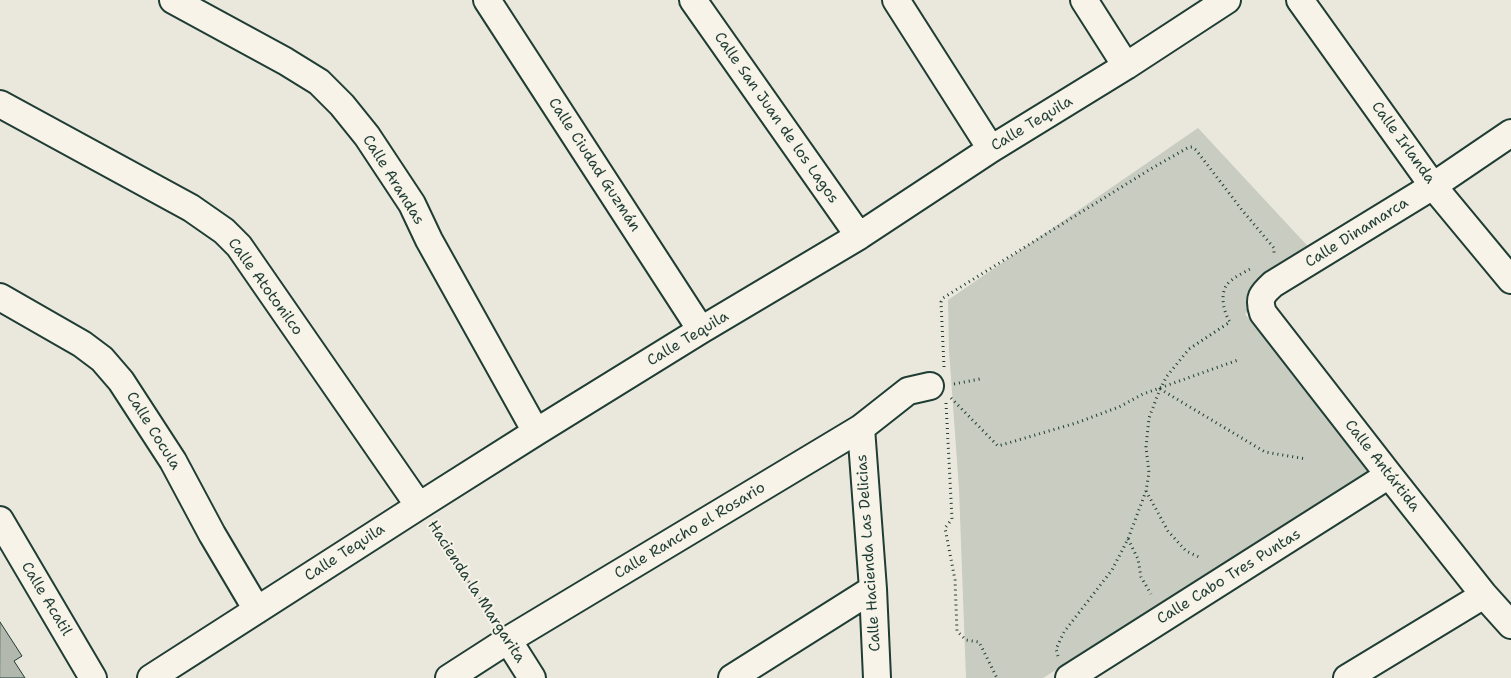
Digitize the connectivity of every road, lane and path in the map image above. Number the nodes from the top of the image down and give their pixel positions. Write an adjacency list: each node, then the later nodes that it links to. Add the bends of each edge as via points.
1 (173, 0): 25 (street, Calle Arandas, via 319,82 342,105 367,136 412,204)
2 (487, 0): 19 (street, Calle Ciudad Guzmán)
3 (693, 0): 13 (street, Calle San Juan de los Lagos)
4 (896, 0): 11 (street)
5 (1084, 0): 8 (street)
6 (1227, 0): 8 (street, Calle Tequila)
7 (1300, 0): 12 (street, Calle Irlanda)
8 (1126, 66): 11 (street, Calle Tequila)
9 (0, 104): 29 (street, Calle Atotonilco, via 191,208 224,231 239,246)
10 (1511, 133): 12 (street, Calle Dinamarca)
11 (991, 148): 13 (street, Calle Tequila)
12 (1433, 186): 16 (street, Calle Irlanda); 18 (street, Calle Dinamarca, via 1273,284 1263,294)
13 (860, 236): 19 (street, Calle Tequila)
14 (1271, 258): 22 (path, via 1274,248 1196,150 1189,147 943,298)
15 (1254, 267): 23 (path, via 1226,286 1223,302 1230,322 1189,349)
16 (1511, 280)
17 (0, 296): 36 (street, Calle Cocula, via 82,344 102,359 121,381 173,461)
18 (1260, 304): 27 (street, Calle Antártida, via 1263,313)
19 (701, 330): 25 (street, Calle Tequila)
20 (1238, 360): 23 (path)
21 (980, 379): 22 (path)
22 (944, 387): 23 (path, via 998,446 1076,423); 24 (street, Calle Rancho el Rosario, via 908,391); 46 (path, via 952,519 946,528 955,580 957,631 966,640 979,642)
23 (1160, 389): 26 (path, via 1265,452); 28 (path, via 1149,418)
24 (861, 428): 33 (street, Calle Hacienda Las Delicias); 38 (street, Calle Rancho el Rosario)
25 (536, 432): 29 (street, Calle Tequila)
26 (1306, 458)
27 (1389, 475): 35 (street, Calle Antártida); 39 (street, Calle Cabo Tres Puntas)
28 (1146, 491): 31 (path); 32 (path, via 1168,530 1186,551)
29 (419, 506): 36 (street, Calle Tequila); 38 (path, Hacienda la Margarita)
30 (0, 520): 40 (street, Calle Acatil)
31 (1128, 539): 34 (path, via 1138,560 1141,577); 39 (path, via 1112,570 1064,632 1056,649)
32 (1201, 558)
33 (873, 589): 44 (street); 45 (street, Calle Hacienda Las Delicias)
34 (1151, 594)
35 (1484, 595): 37 (street, Calle Antártida); 47 (street)
36 (257, 610): 41 (street, Calle Tequila)
37 (1511, 625)
38 (508, 640): 42 (street, Calle Rancho el Rosario); 43 (street, Hacienda la Margarita)
39 (1064, 668)
40 (93, 678)
41 (151, 678)
42 (449, 678)
43 (532, 678)
44 (732, 678)
45 (878, 678)
46 (997, 678)
47 (1347, 678)

